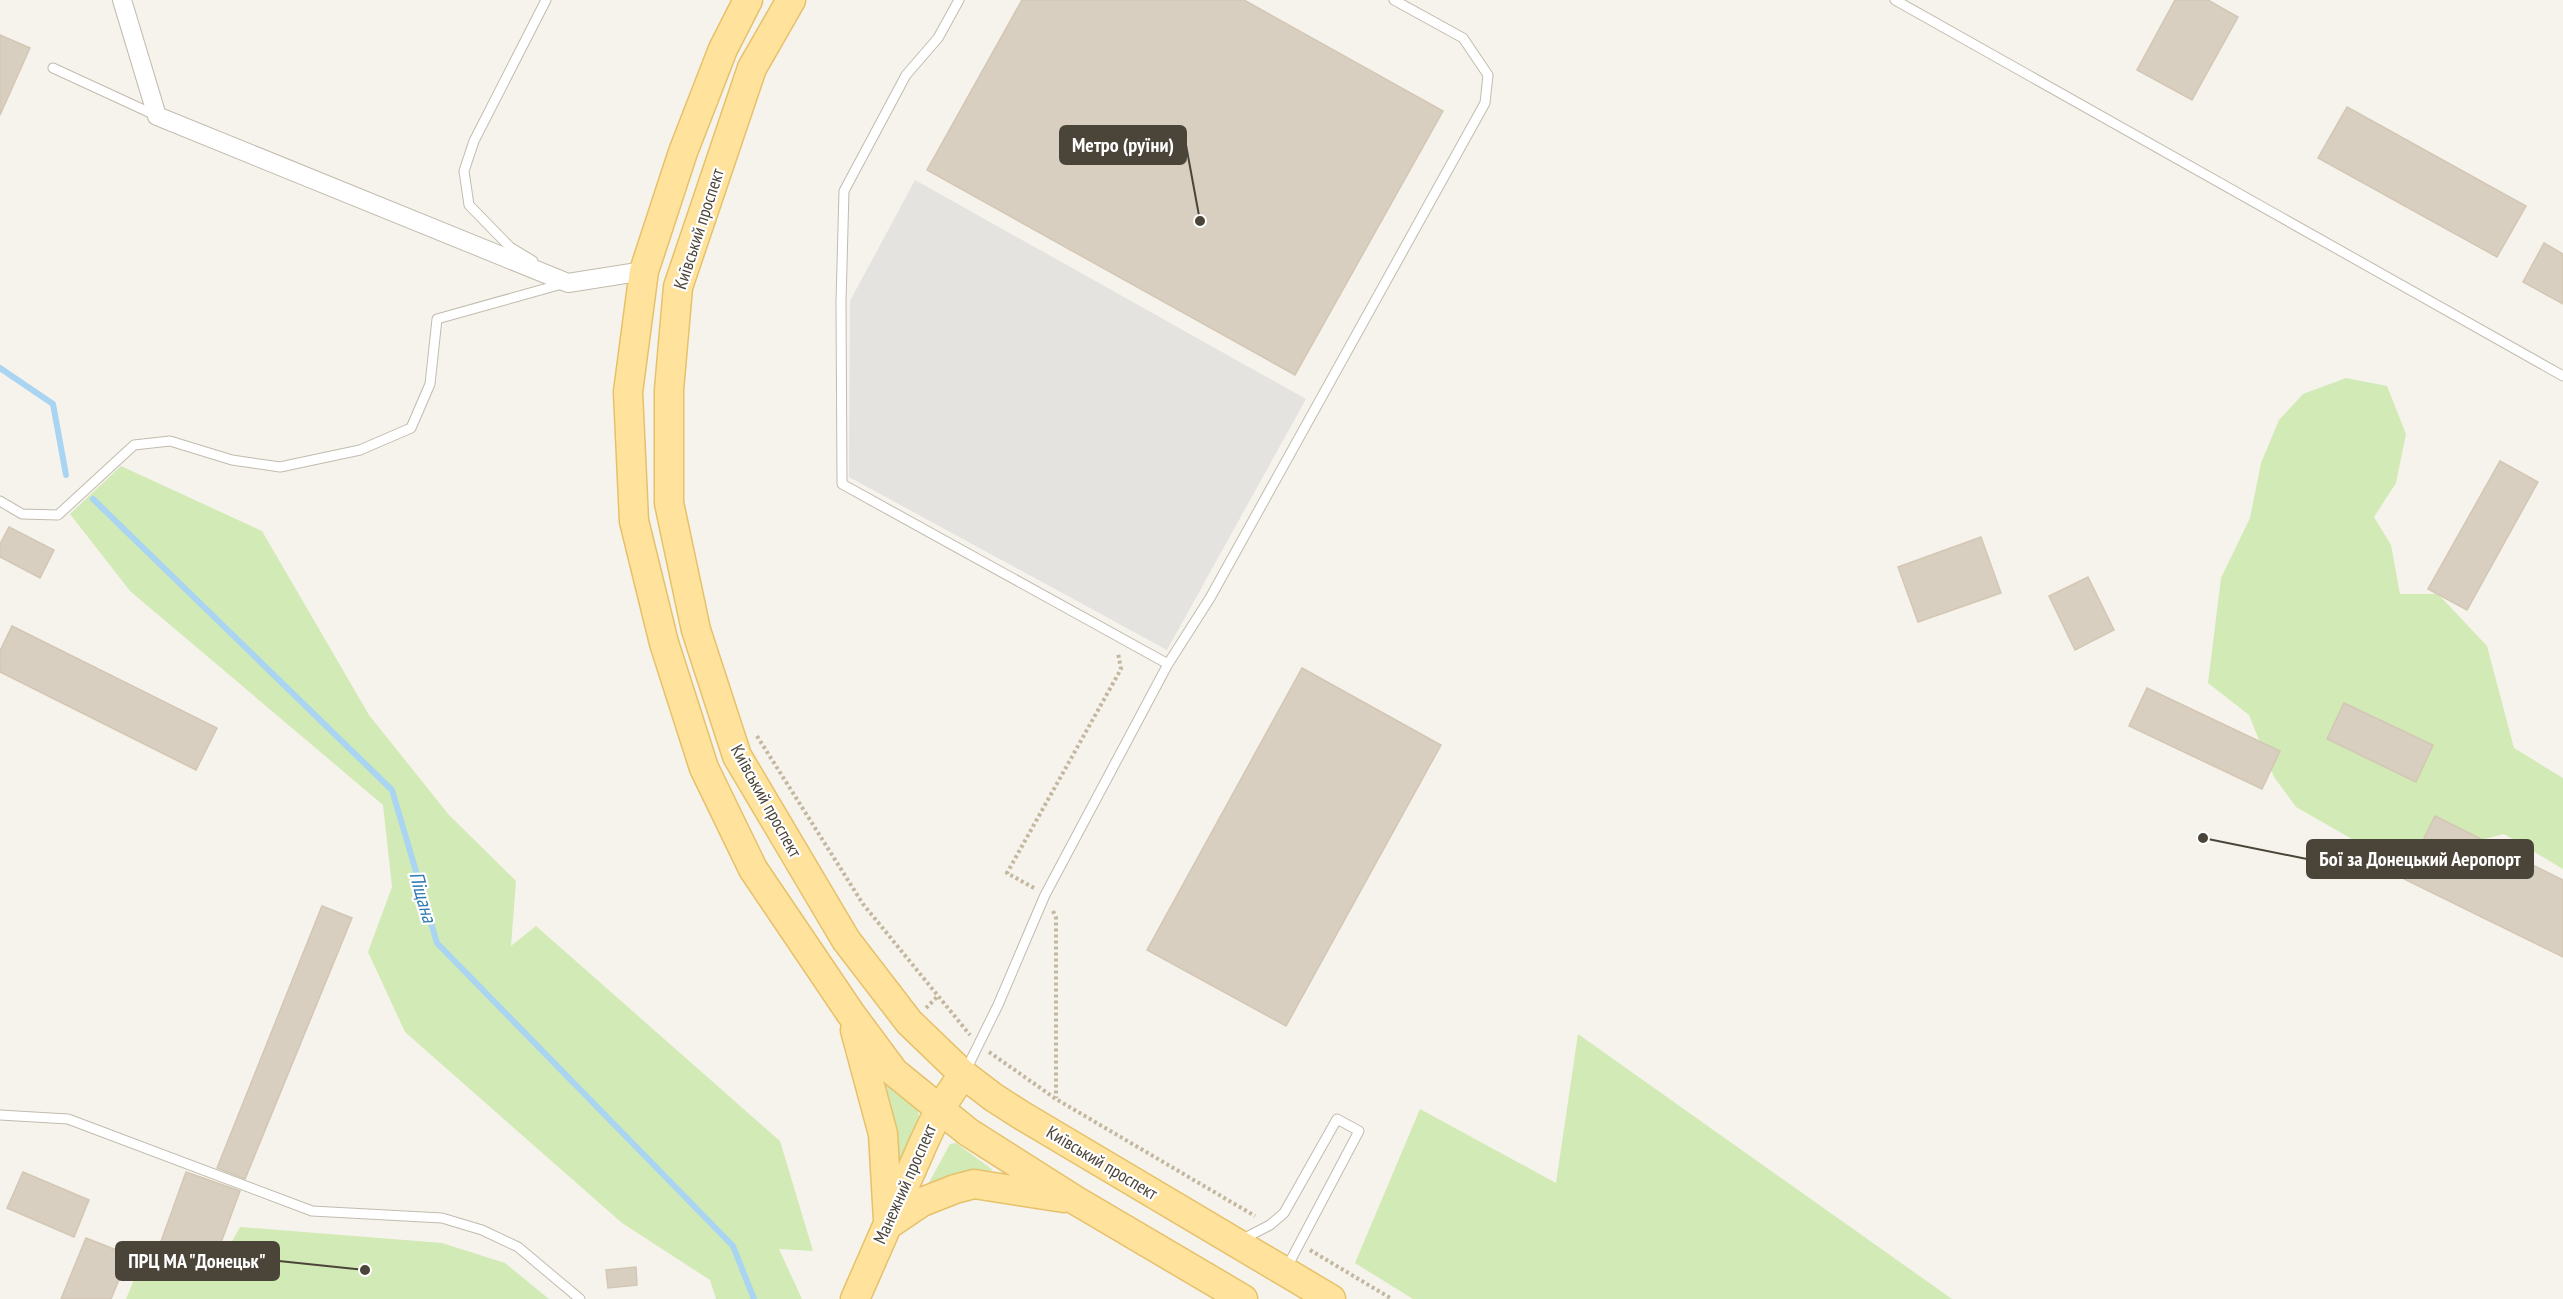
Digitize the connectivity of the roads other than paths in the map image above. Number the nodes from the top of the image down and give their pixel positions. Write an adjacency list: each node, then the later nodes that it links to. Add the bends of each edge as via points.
1 (122, 0): 9 (street)
2 (546, 0): 11 (lane, via 474,141 464,171 469,205 510,247)
3 (748, 0): 10 (main road, Київський проспект, via 723,49 687,142)
4 (791, 0): 15 (main road, Київський проспект, via 752,68 678,287 669,390 669,504 696,630 737,756)
5 (959, 0): 14 (lane, via 938,39 906,75 844,191 842,484)
6 (1394, 0): 14 (lane, via 1463,38 1488,75 1485,103 1210,598)
7 (1895, 0): 12 (lane)
8 (53, 68): 9 (lane)
9 (157, 116): 11 (street)
10 (644, 272): 11 (street); 16 (main road, Київський проспект, via 628,392 634,521 664,644 704,768)
11 (568, 283): 13 (lane, via 437,319 430,384 411,428 360,450 280,467 232,460 170,441 134,445 58,515 22,514)
12 (2563, 376)
13 (0, 501)
14 (1167, 664): 18 (lane, via 1046,895)
15 (790, 845): 16 (main road); 18 (main road, Київський проспект, via 853,949 909,1022)
16 (753, 869): 17 (main road, Київський проспект)
17 (851, 1014): 19 (main road, Київський проспект, via 894,1072); 22 (main road, via 883,1134)
18 (963, 1074): 19 (main road, Манежний проспект); 23 (main road, Київський проспект, via 1021,1115)
19 (939, 1110): 21 (main road, Київський проспект); 22 (main road, Манежний проспект)
20 (0, 1115): 25 (lane, via 68,1119 312,1211 442,1218 482,1230 518,1248)
21 (1075, 1200): 22 (main road, via 974,1184 922,1202); 27 (main road, Київський проспект)
22 (888, 1225): 26 (main road, Манежний проспект)
23 (1235, 1243): 24 (main road, Київський проспект); 24 (lane, via 1284,1213 1337,1119 1359,1131)
24 (1285, 1272): 28 (main road, Київський проспект)
25 (580, 1299)
26 (855, 1299)
27 (1243, 1299)
28 (1331, 1299)

